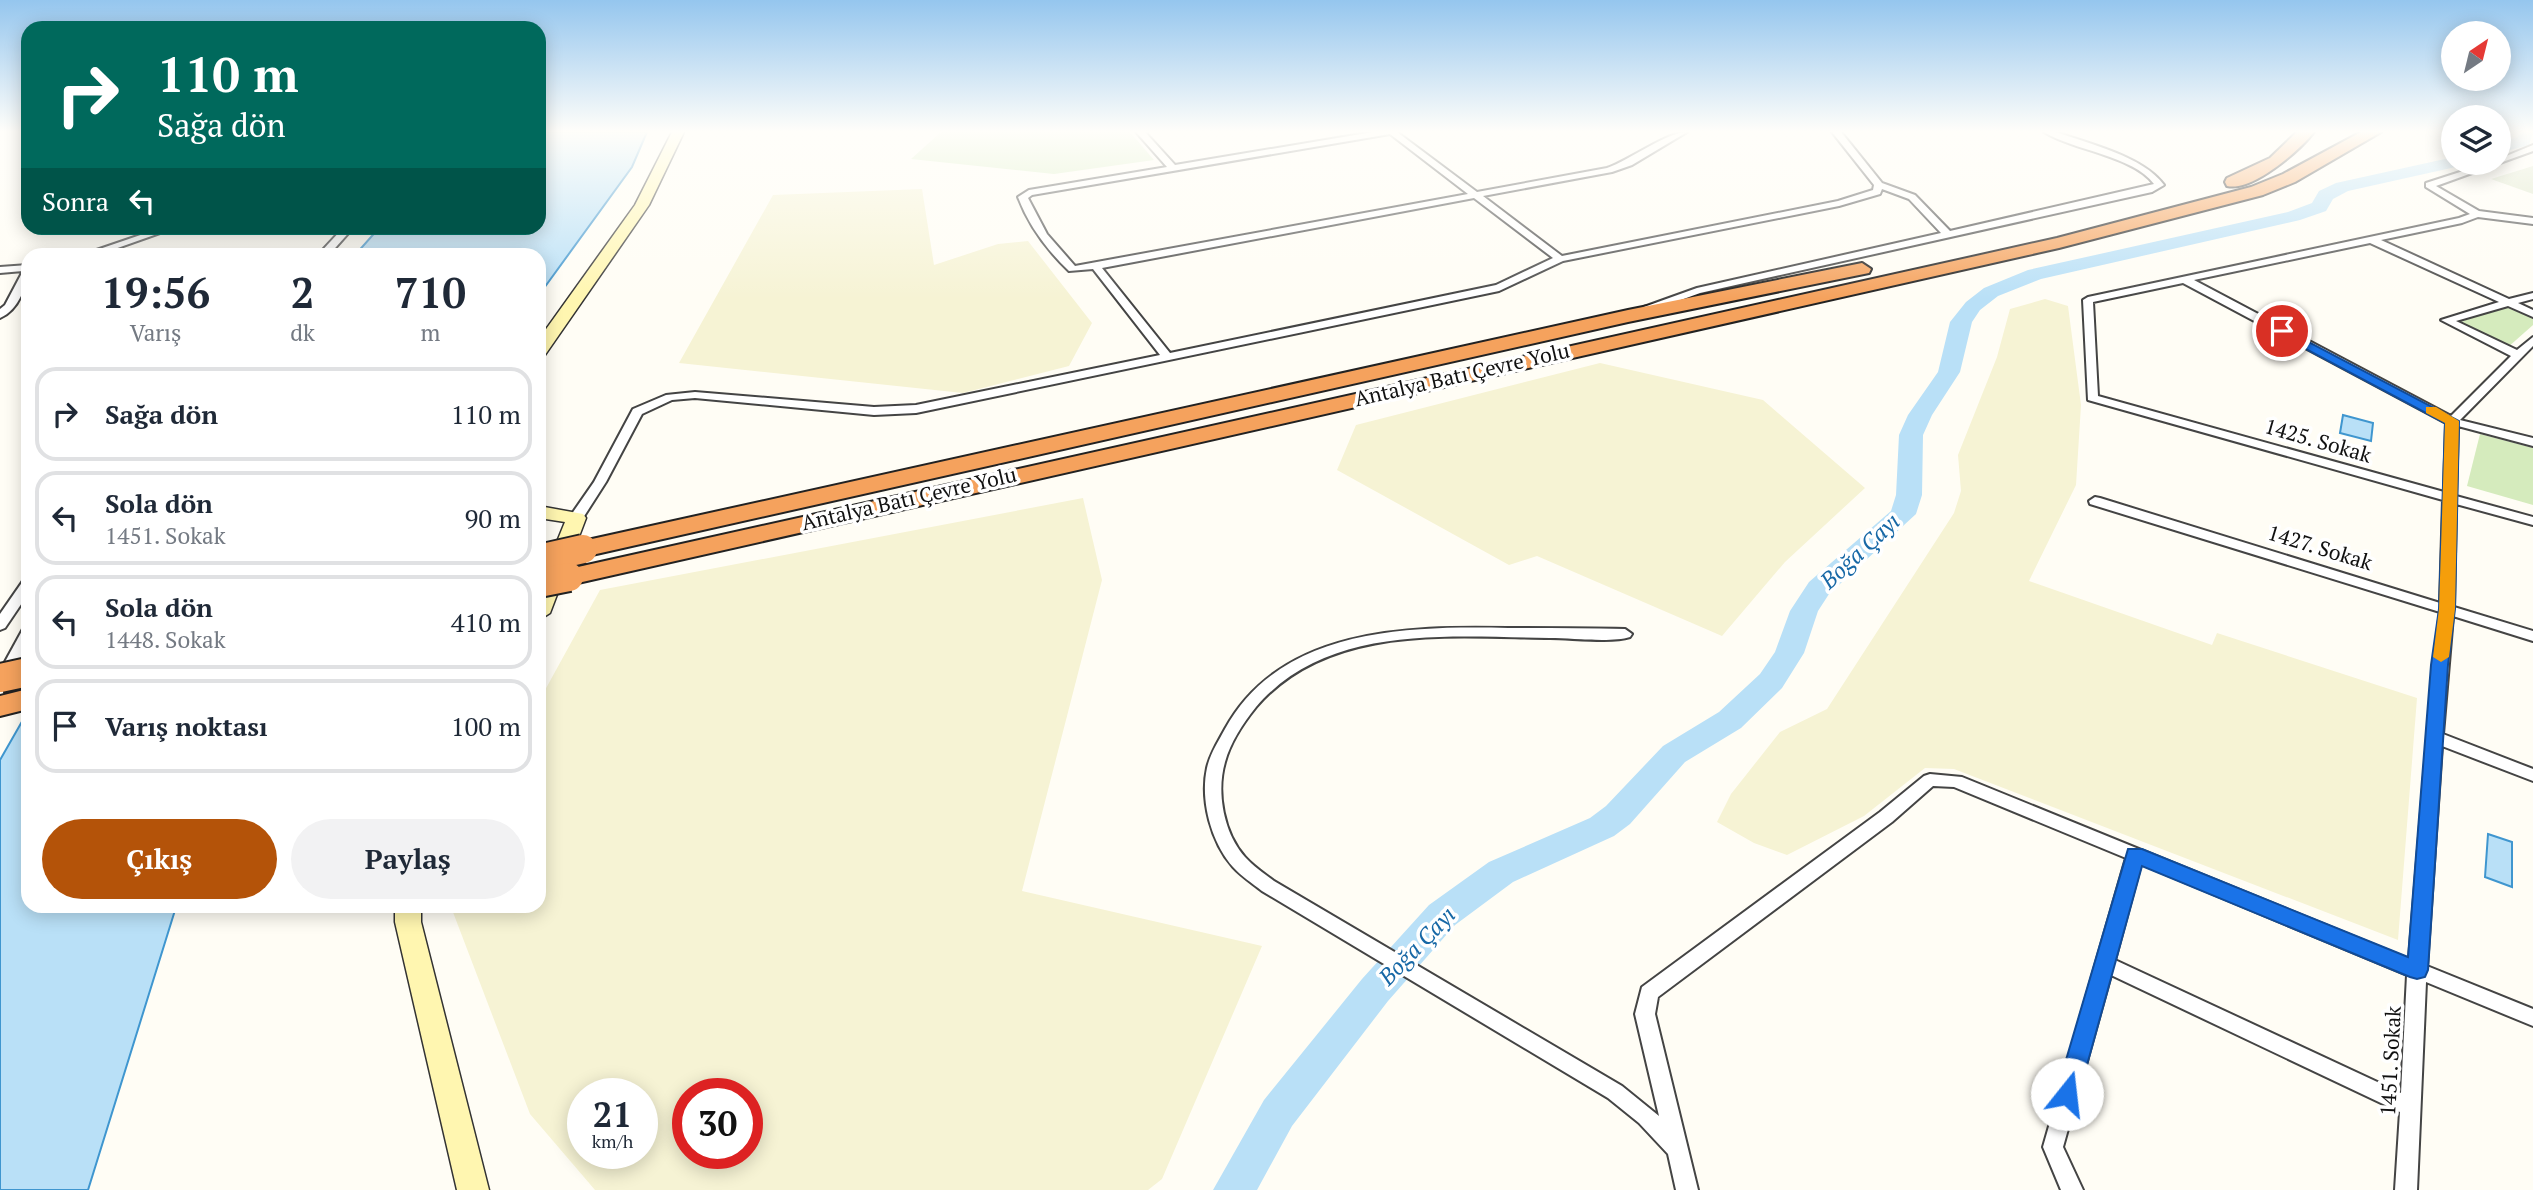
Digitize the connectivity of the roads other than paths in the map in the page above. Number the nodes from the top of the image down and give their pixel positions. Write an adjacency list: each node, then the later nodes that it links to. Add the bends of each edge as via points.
1 (651, 188): 32 (street)
2 (1058, 188): 21 (street, via 1023,197 1028,213 1073,269)
3 (1465, 188): 11 (street)
4 (1519, 188): 11 (street)
5 (1878, 188): 20 (street, via 1864,198)
6 (1886, 188): 14 (street, via 1912,197)
7 (2155, 188): 14 (street)
8 (2211, 188): 30 (highway, via 1943,251)
9 (2261, 188): 44 (highway, Antalya Batı Çevre Yolu, bridge, via 2059,243 569,577)
10 (2433, 188): 12 (street)
11 (1476, 196): 20 (street); 21 (street)
12 (2477, 214): 13 (street); 17 (street)
13 (2533, 221)
14 (1947, 234): 30 (street, via 1697,291)
15 (148, 235): 18 (street)
16 (342, 235): 19 (street)
17 (2370, 239): 24 (street); 27 (street)
18 (108, 248)
19 (329, 248)
20 (1560, 259): 34 (street, via 1499,288)
21 (1096, 266): 34 (street)
22 (0, 270): 23 (street)
23 (21, 270)
24 (2186, 280): 35 (street); 37 (street, 1425. Sokak, via 2088,300 2092,398)
25 (21, 284): 29 (street)
26 (2533, 296): 27 (street)
27 (2507, 302): 28 (street); 33 (street, via 2446,320)
28 (2533, 314)
29 (0, 315)
30 (1628, 316): 42 (highway)
31 (2533, 340): 33 (street)
32 (546, 341)
33 (2518, 355): 35 (street)
34 (1167, 357): 40 (street, via 916,409 874,411 695,395 670,397 637,412)
35 (2452, 421): 36 (street); 37 (street, 1451. Sokak)
36 (2533, 442)
37 (2451, 498): 41 (street, 1425. Sokak); 47 (street, 1451. Sokak)
38 (2095, 501): 47 (street, 1427. Sokak)
39 (546, 513): 40 (street)
40 (576, 518): 46 (street)
41 (2533, 521)
42 (583, 549): 43 (highway, bridge)
43 (546, 564)
44 (546, 568)
45 (21, 594): 48 (street)
46 (546, 595)
47 (2447, 609): 50 (street, 1427. Sokak); 57 (street, 1451. Sokak)
48 (0, 625)
49 (1625, 634): 65 (street, via 1436,632 1374,637 1305,658 1274,677 1229,730 1215,763 1213,793 1220,827 1237,861 1268,886 1615,1092)
50 (2533, 636)
51 (21, 645): 54 (street)
52 (21, 674): 53 (highway, bridge)
53 (0, 678)
54 (0, 684)
55 (21, 701): 56 (highway)
56 (0, 706)
57 (2434, 737): 58 (street); 62 (street, 1451. Sokak)
58 (2533, 775)
59 (2135, 855): 61 (street); 62 (street); 65 (street, via 1956,781 1930,780 1649,993 1645,1014)
60 (408, 913): 66 (street)
61 (2104, 963): 64 (street); 68 (street, via 2053,1147)
62 (2417, 970): 63 (street); 64 (street, 1451. Sokak)
63 (2533, 1017)
64 (2410, 1107): 69 (street, 1451. Sokak)
65 (1677, 1149): 67 (street)
66 (473, 1190)
67 (1687, 1190)
68 (2072, 1190)
69 (2406, 1190)

